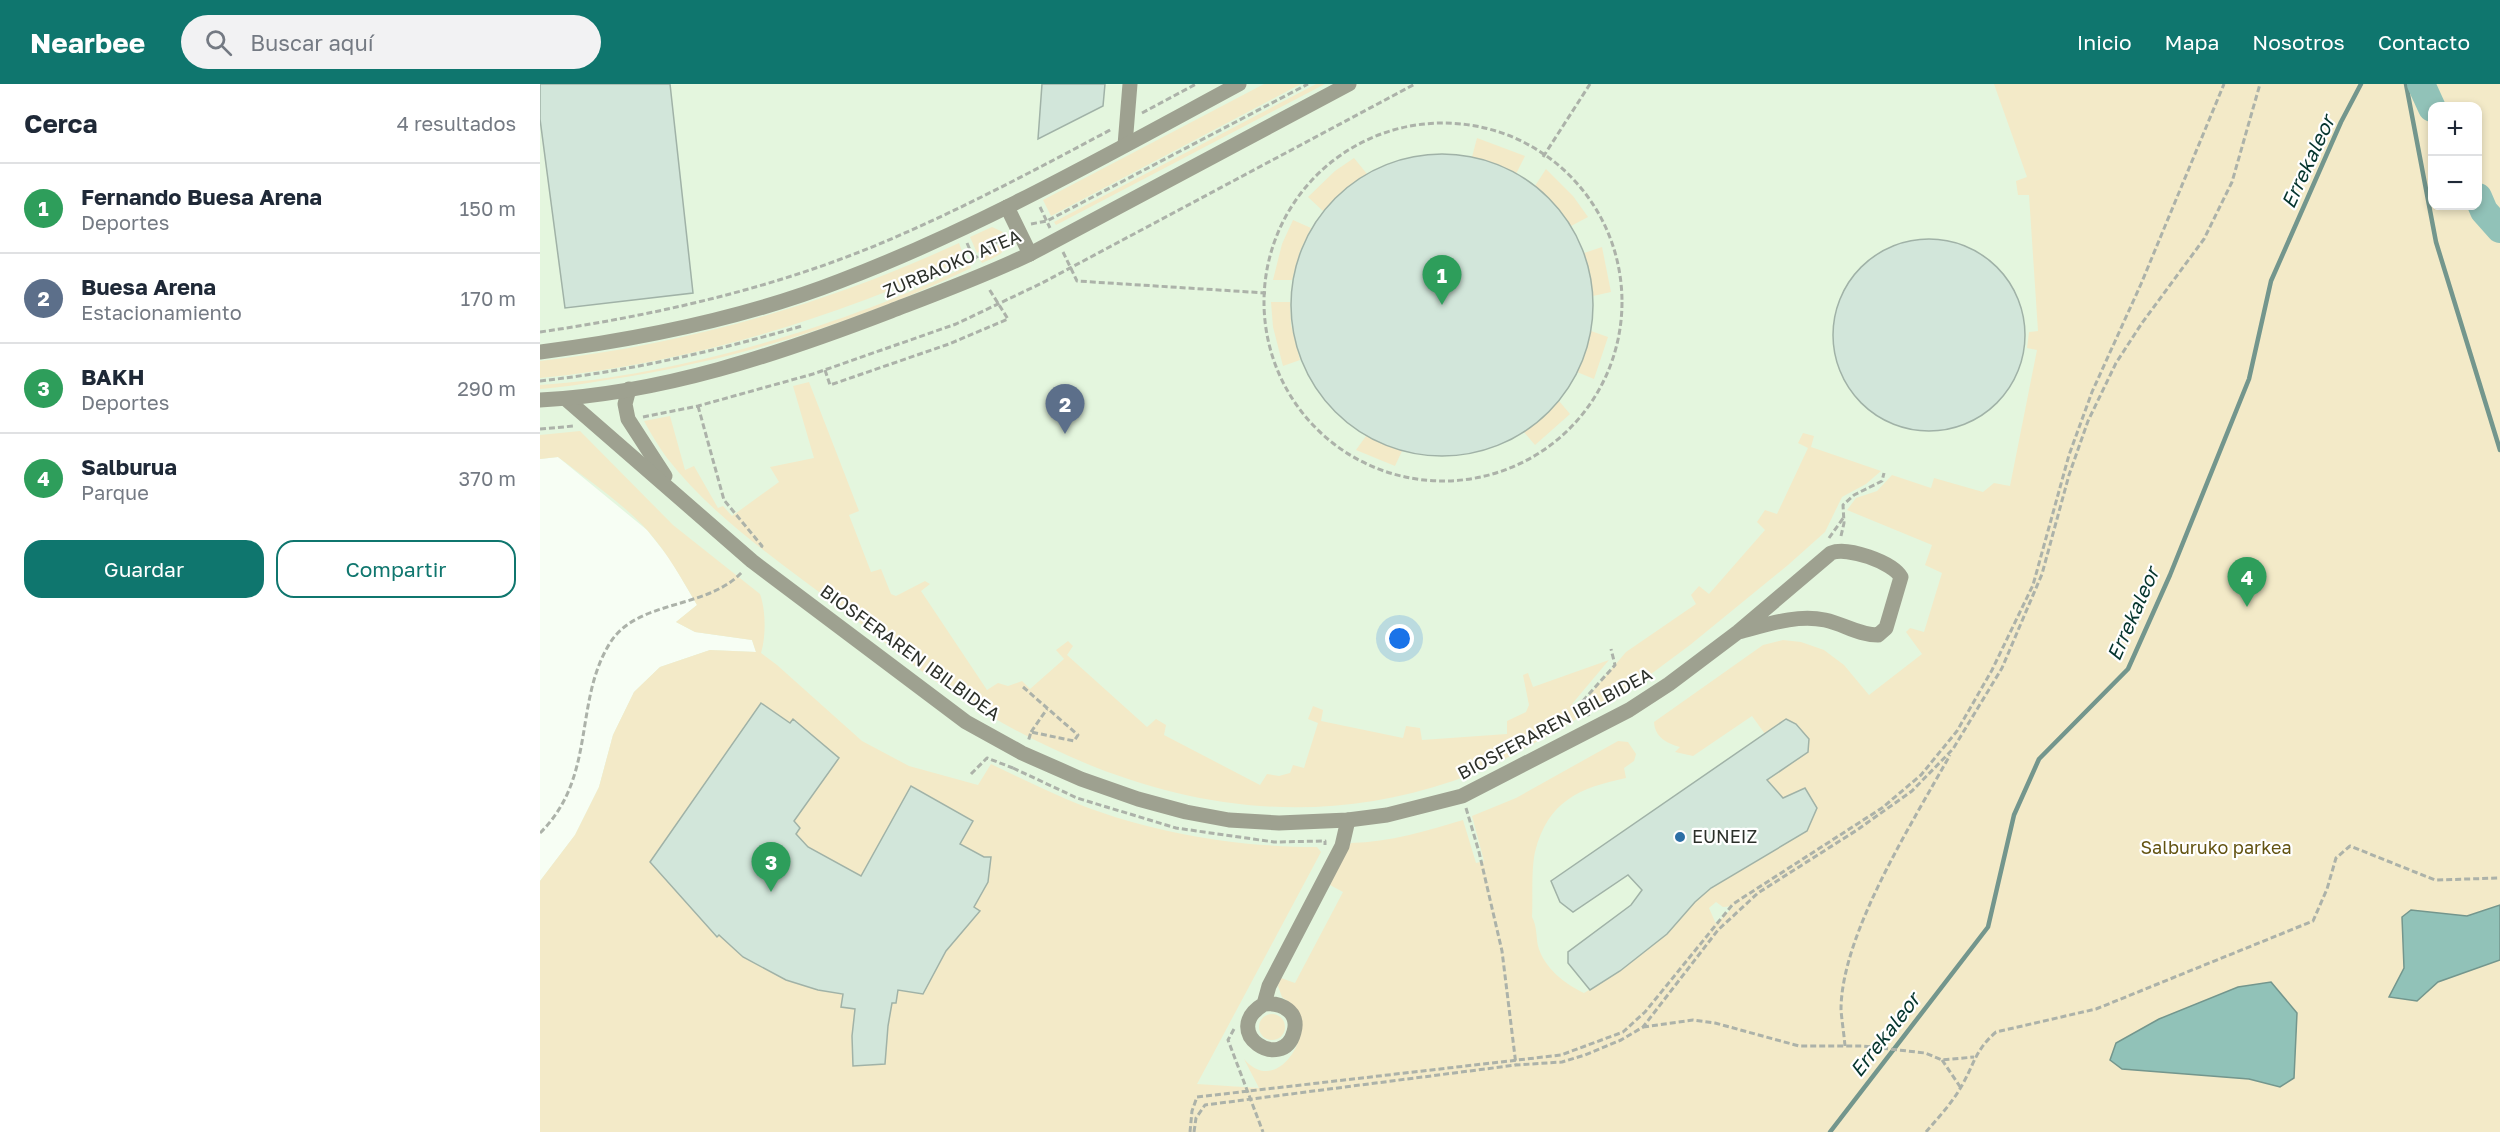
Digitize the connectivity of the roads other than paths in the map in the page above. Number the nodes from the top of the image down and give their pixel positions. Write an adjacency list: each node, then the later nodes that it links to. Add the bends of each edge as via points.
1 (1130, 84): 4 (street)
2 (1239, 84): 4 (street, ZURBAOKO ATEA)
3 (1349, 84): 6 (street, ZURBAOKO ATEA)
4 (1125, 146): 5 (street, ZURBAOKO ATEA)
5 (1007, 207): 6 (street); 7 (street, ZURBAOKO ATEA, via 839,282 747,311 662,332)
6 (1030, 254): 8 (street, ZURBAOKO ATEA, via 982,277 801,345 712,371)
7 (540, 352)
8 (629, 389): 9 (street, ZURBAOKO ATEA); 11 (street, BIOSFERAREN IBILBIDEA, via 625,404 628,419)
9 (566, 399): 10 (street, ZURBAOKO ATEA); 11 (street, BIOSFERAREN IBILBIDEA)
10 (540, 400)
11 (680, 498): 13 (street, BIOSFERAREN IBILBIDEA, via 752,561 966,722 1024,744 1081,779 1138,799 1229,820)
12 (1738, 632): 12 (street, BIOSFERAREN IBILBIDEA, via 1801,618 1826,620 1868,635 1878,634 1886,628 1901,578 1888,565 1832,545 1831,553); 13 (street, BIOSFERAREN IBILBIDEA, via 1629,710 1462,796 1387,815)
13 (1348, 820): 14 (street, via 1342,846 1269,986)
14 (1264, 1004)

